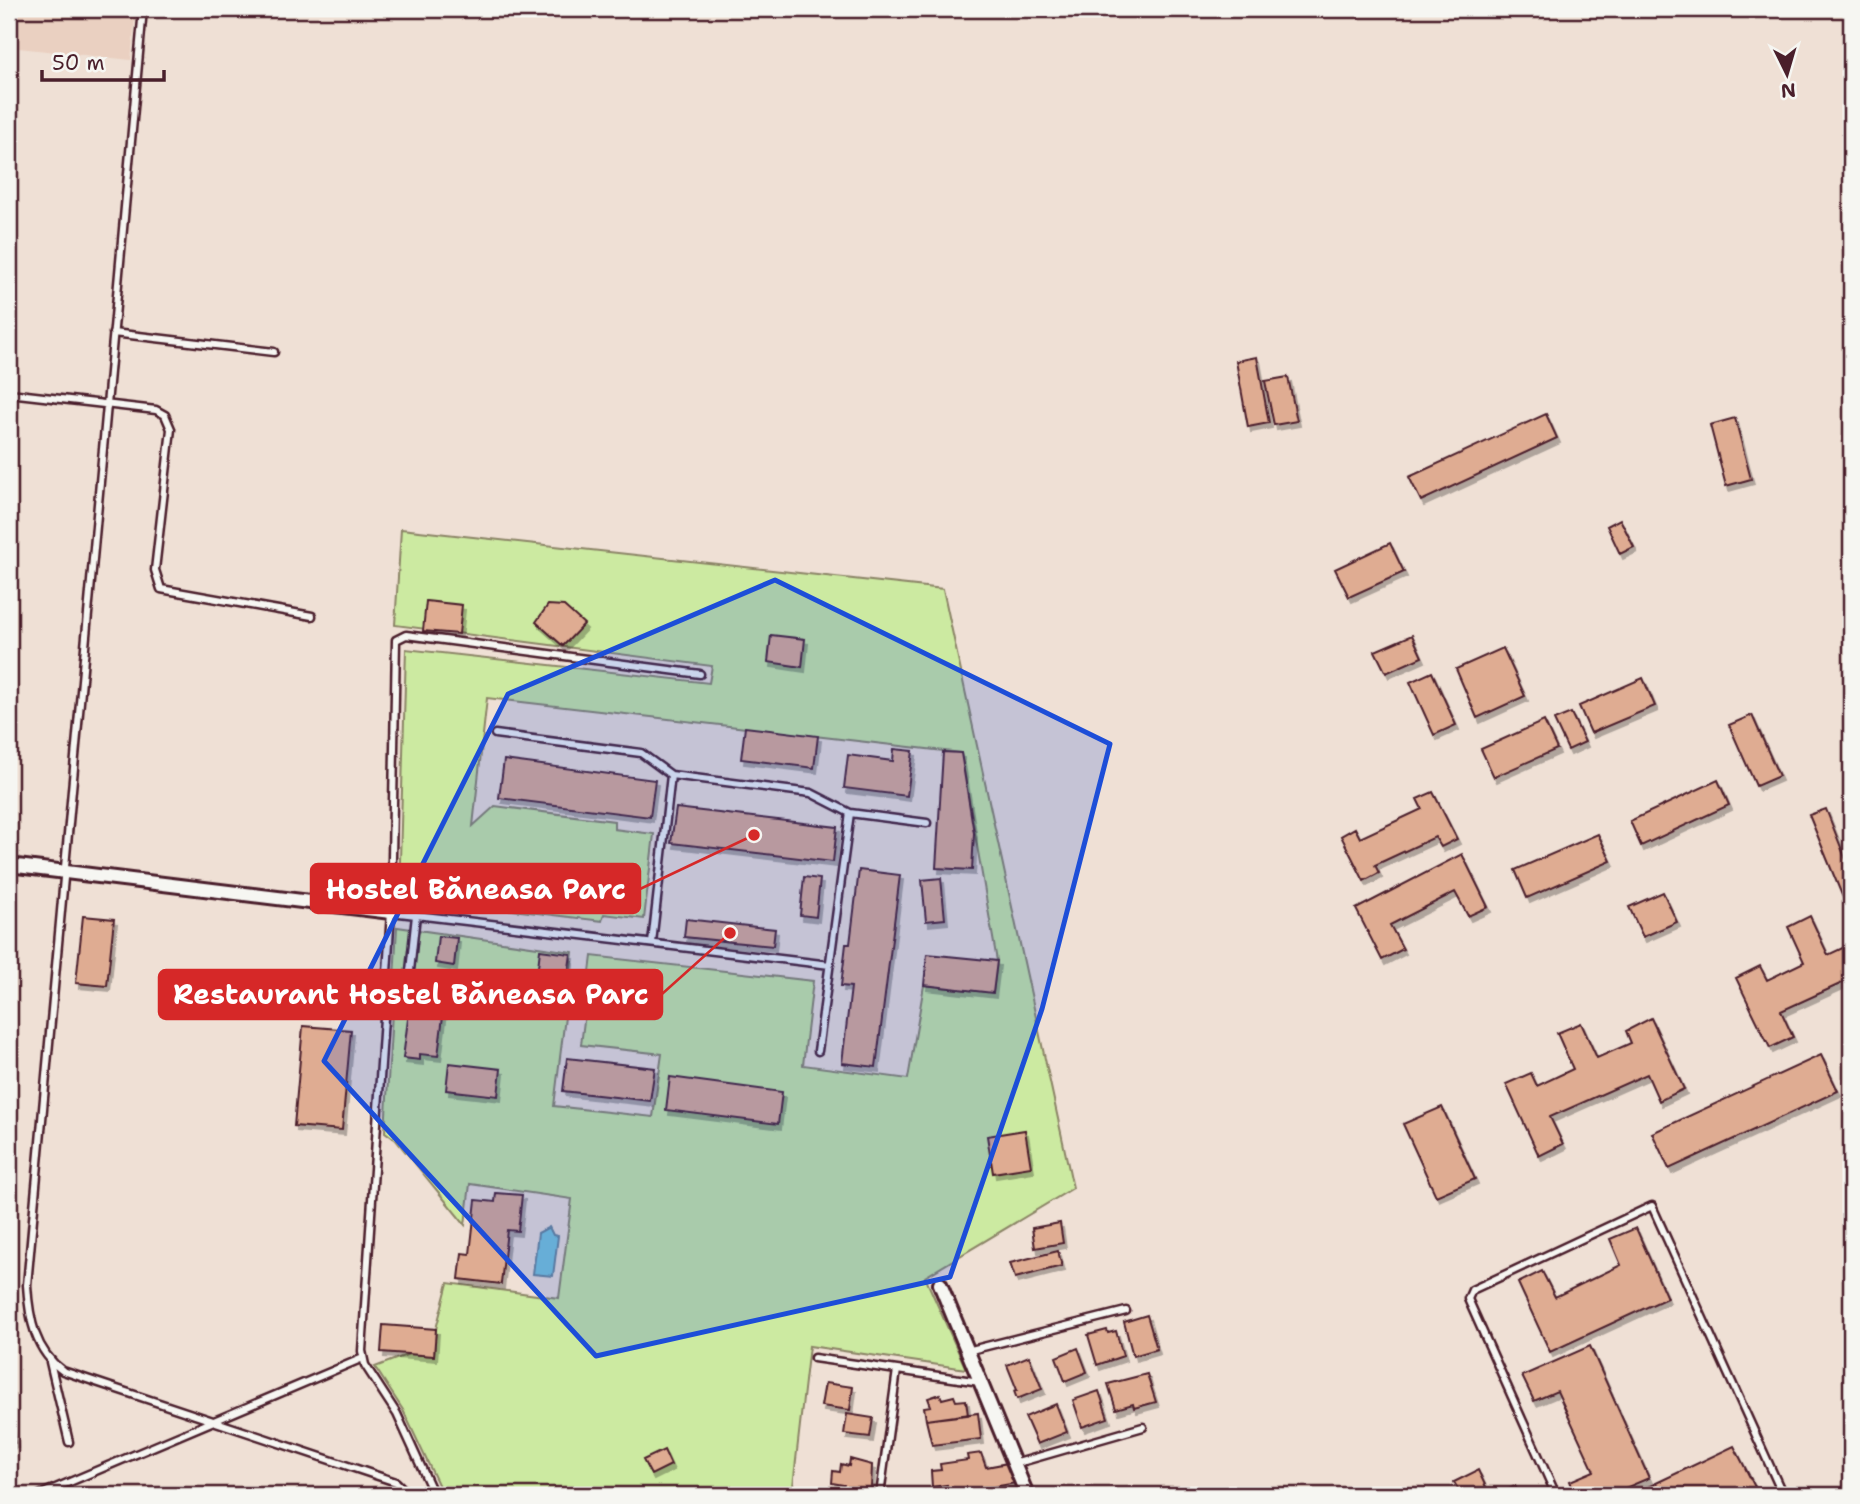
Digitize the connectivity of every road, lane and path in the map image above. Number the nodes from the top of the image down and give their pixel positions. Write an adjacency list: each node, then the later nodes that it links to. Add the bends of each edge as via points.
1 (143, 9): 2 (lane)
2 (113, 332): 3 (lane); 5 (lane)
3 (274, 352)
4 (9, 393): 5 (lane)
5 (106, 404): 6 (lane, via 156,411 170,420 155,570 161,589); 13 (lane)
6 (312, 616)
7 (700, 674): 14 (lane, via 399,637)
8 (495, 734): 9 (lane, via 641,753)
9 (671, 775): 10 (lane, via 811,793); 16 (lane)
10 (850, 813): 11 (lane); 17 (lane)
11 (927, 823)
12 (9, 865): 13 (street)
13 (65, 872): 14 (street); 25 (lane, via 27,1285 31,1320)
14 (391, 912): 15 (lane); 23 (lane)
15 (416, 915): 16 (lane); 18 (lane)
16 (652, 943): 17 (lane)
17 (830, 965): 19 (lane)
18 (410, 971)
19 (818, 1051)
20 (940, 1284): 22 (street)
21 (1126, 1311): 22 (lane)
22 (967, 1351): 27 (street)
23 (363, 1358): 28 (lane); 34 (lane, via 397,1414)
24 (814, 1358): 26 (lane)
25 (50, 1362): 28 (lane, via 64,1371); 30 (lane)
26 (897, 1370): 27 (lane); 35 (lane)
27 (980, 1382): 31 (street)
28 (217, 1422): 32 (lane); 33 (lane, via 396,1482)
29 (1143, 1427): 31 (lane)
30 (69, 1442)
31 (1014, 1464): 36 (street)
32 (39, 1495)
33 (409, 1495)
34 (434, 1495)
35 (880, 1495)
36 (1027, 1495)
37 (1556, 1495): 38 (lane, via 1468,1299 1472,1290 1651,1206)
38 (1783, 1495)

